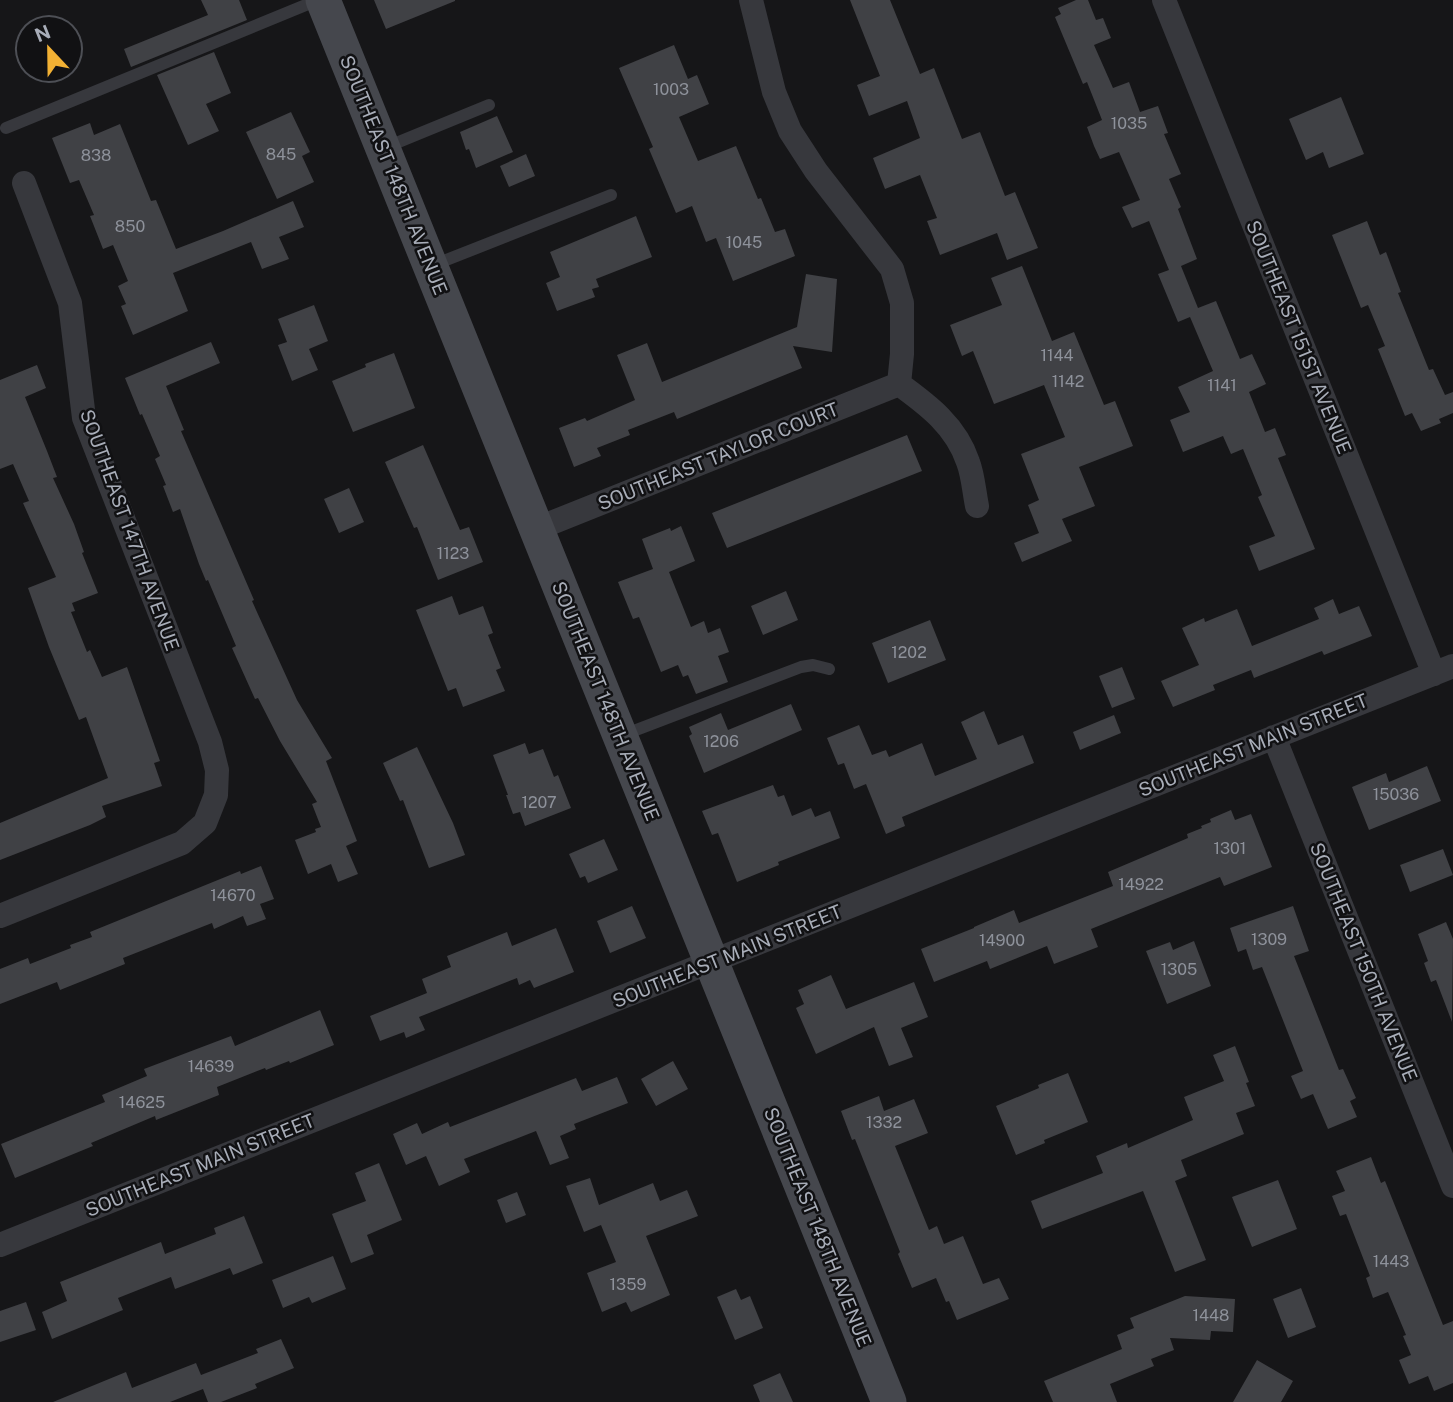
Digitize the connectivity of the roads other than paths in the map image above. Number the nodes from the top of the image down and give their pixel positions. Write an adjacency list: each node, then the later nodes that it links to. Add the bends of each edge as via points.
1 (321, 0): 5 (lane); 6 (main road, SOUTHEAST 148TH AVENUE)
2 (751, 0): 10 (street, via 774,92 790,131 892,270 902,303)
3 (1164, 0): 14 (street, SOUTHEAST 151ST AVENUE)
4 (489, 105): 6 (lane)
5 (6, 128)
6 (383, 148): 9 (main road, SOUTHEAST 148TH AVENUE)
7 (24, 183): 17 (street, SOUTHEAST 147TH AVENUE, via 70,303 84,418 217,770 216,795 205,822 182,843)
8 (611, 195): 9 (lane)
9 (431, 266): 12 (main road, SOUTHEAST 148TH AVENUE)
10 (899, 384): 11 (street, via 933,409 954,433 969,462); 12 (street, SOUTHEAST TAYLOR COURT)
11 (977, 506)
12 (536, 529): 15 (main road, SOUTHEAST 148TH AVENUE)
13 (829, 669): 15 (lane, via 801,667)
14 (1443, 670): 16 (street, SOUTHEAST MAIN STREET)
15 (620, 736): 18 (main road, SOUTHEAST 148TH AVENUE)
16 (1274, 737): 18 (street, SOUTHEAST MAIN STREET); 19 (street, SOUTHEAST 150TH AVENUE)
17 (0, 916)
18 (711, 962): 20 (street, SOUTHEAST MAIN STREET); 21 (main road, SOUTHEAST 148TH AVENUE)
19 (1453, 1186)
20 (0, 1245)
21 (889, 1402)

